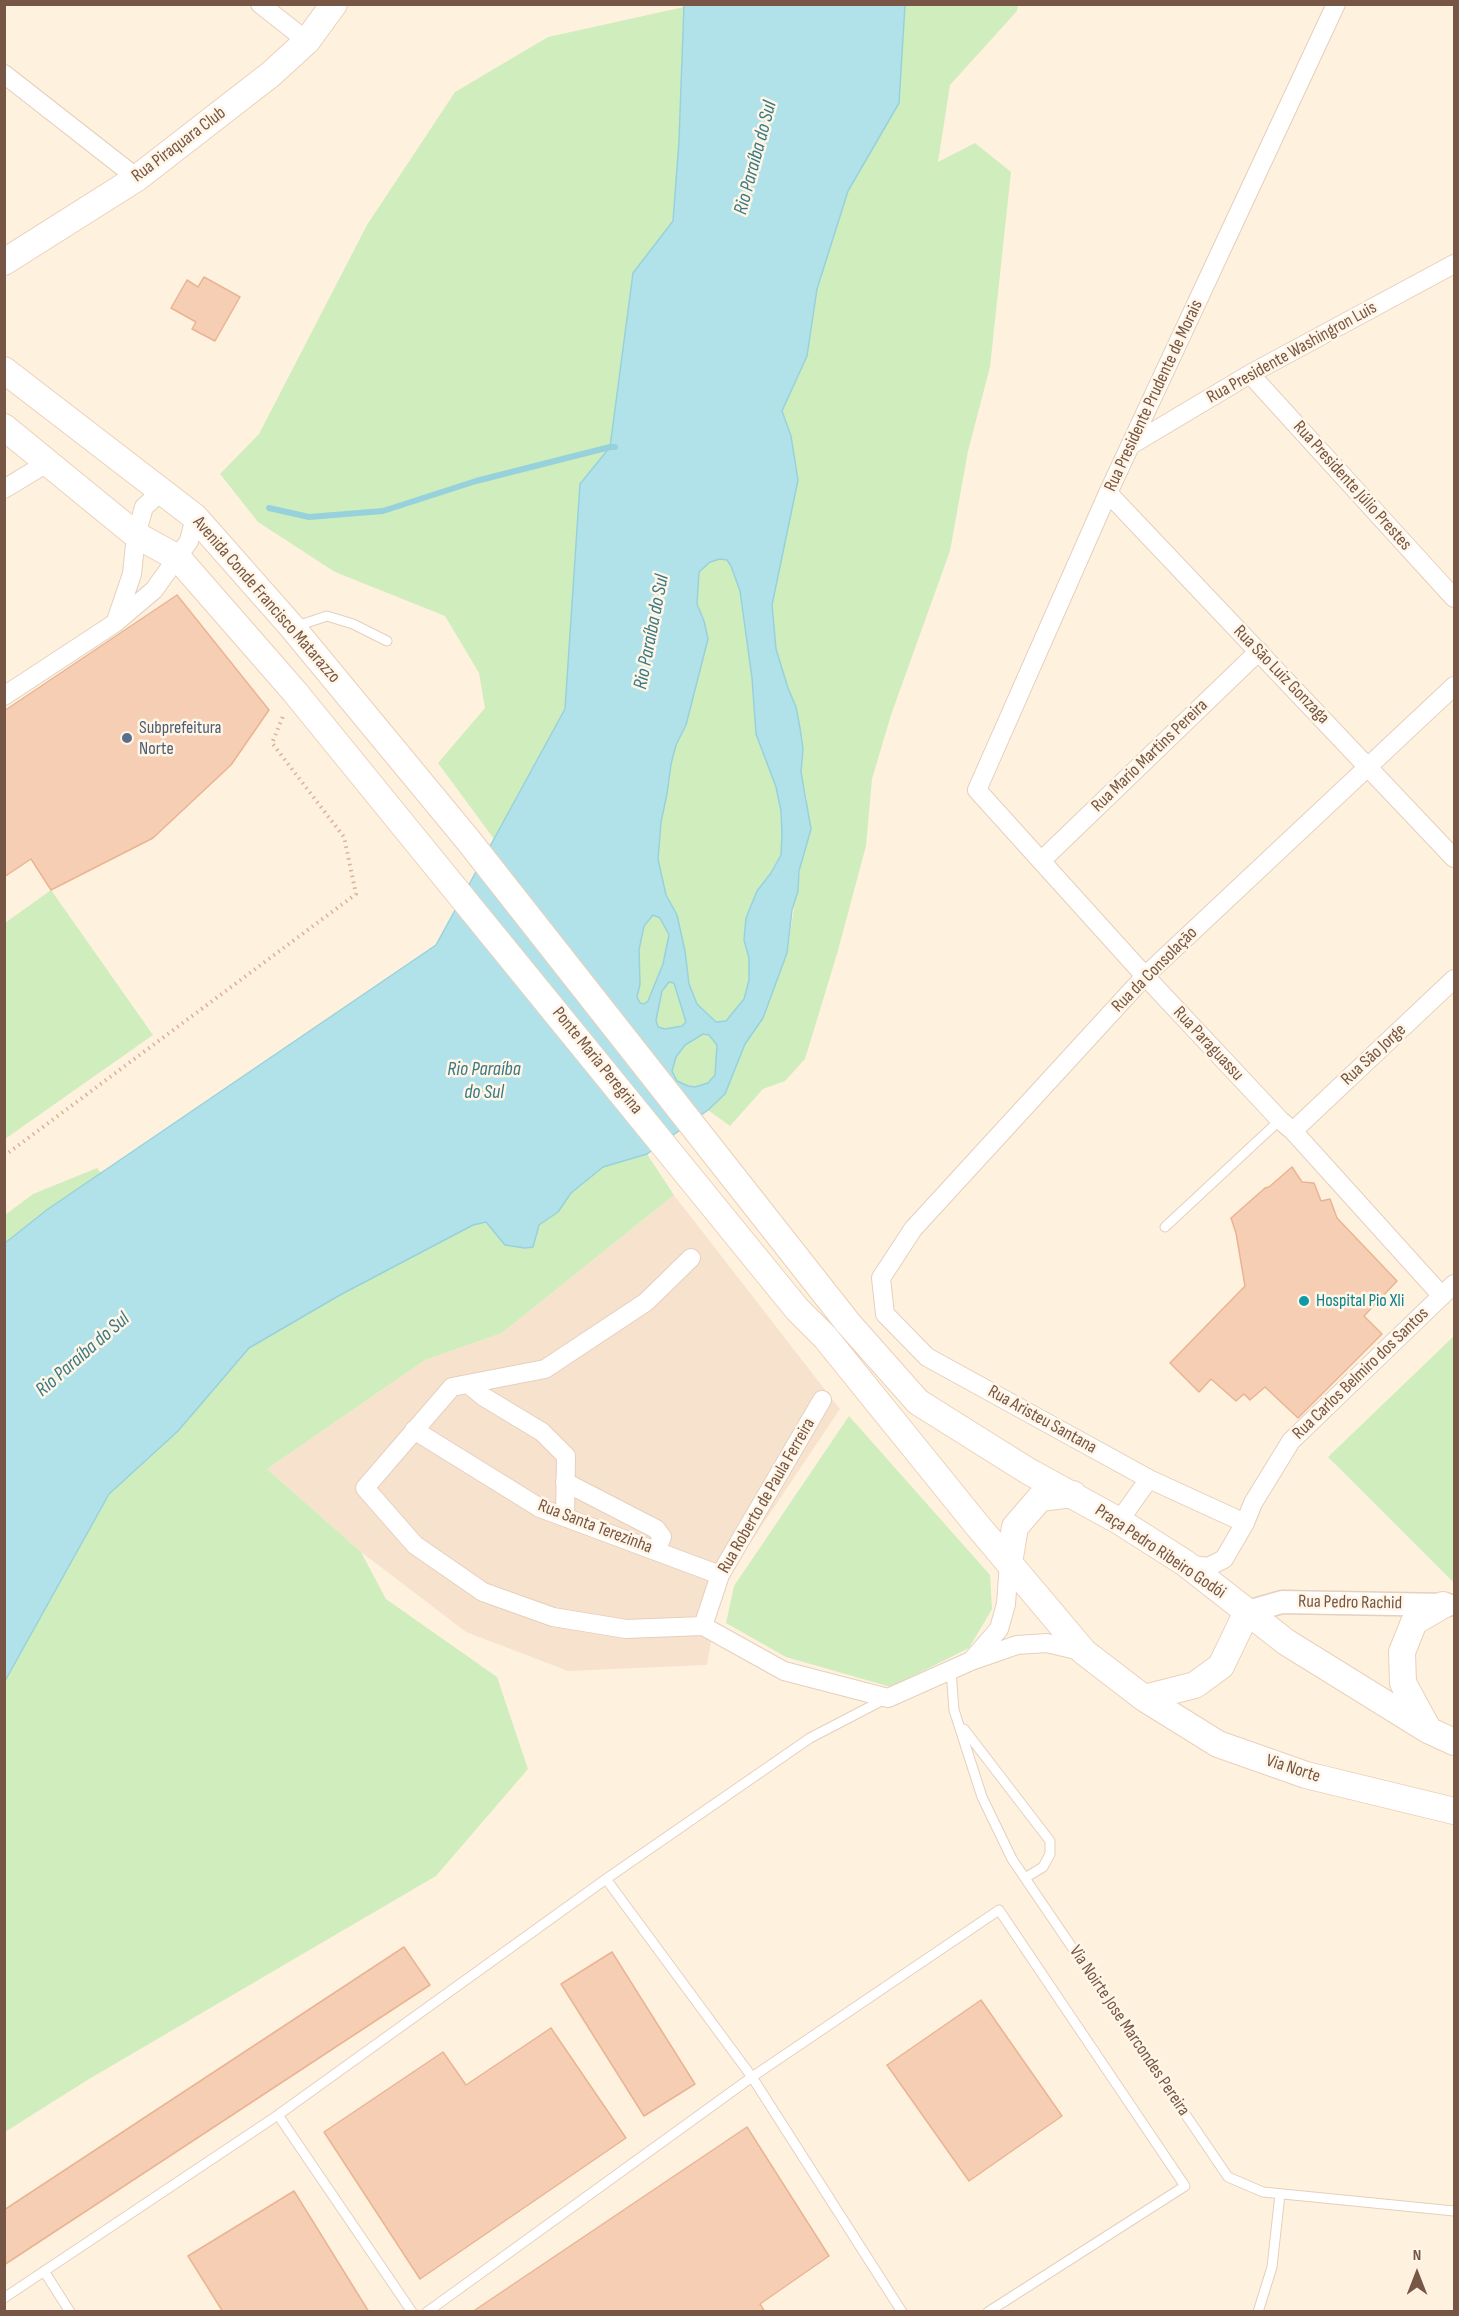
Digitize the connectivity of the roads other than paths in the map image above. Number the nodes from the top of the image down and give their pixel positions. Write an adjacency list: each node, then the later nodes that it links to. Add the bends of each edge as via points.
1 (260, 4): 4 (street)
2 (334, 4): 4 (main road, Rua Piraquara Club)
3 (1336, 4): 12 (street, Rua Presidente Prudente de Morais)
4 (307, 41): 6 (main road, Rua Piraquara Club, via 272,74)
5 (4, 74): 6 (street)
6 (137, 178): 7 (main road, Rua Piraquara Club)
7 (4, 262)
8 (1455, 264): 10 (street, Rua Presidente Washingron Luis)
9 (4, 370): 15 (main road, Avenida Conde Francisco Matarazzo)
10 (1250, 374): 12 (street, Rua Presidente Washingron Luis); 20 (street, Rua Presidente Júlio Prestes)
11 (4, 427): 13 (main road)
12 (1131, 445): 16 (street, Rua Presidente Prudente de Morais)
13 (47, 463): 14 (street); 18 (main road)
14 (4, 489)
15 (162, 491): 17 (main road, Avenida Conde Francisco Matarazzo); 18 (street, via 144,507)
16 (1108, 493): 24 (street, Rua São Luiz Gonzaga); 28 (street, Rua Presidente Prudente de Morais)
17 (195, 517): 19 (street, via 189,541); 22 (main road, Avenida Conde Francisco Matarazzo)
18 (136, 535): 19 (main road); 21 (street, via 132,574)
19 (178, 558): 21 (street, via 154,590); 49 (main road, Ponte Maria Peregrina, via 294,691 797,1309 825,1337)
20 (1455, 597)
21 (115, 623): 26 (street)
22 (292, 627): 23 (lane, via 327,616); 29 (main road, Avenida Conde Francisco Matarazzo)
23 (387, 641)
24 (1258, 651): 27 (street, Rua São Luiz Gonzaga); 31 (street, Rua Mario Martins Pereira)
25 (1455, 686): 27 (street, Rua da Consolação)
26 (4, 696)
27 (1369, 767): 30 (street, Rua São Luiz Gonzaga); 32 (street, Rua da Consolação)
28 (977, 790): 31 (street, Rua Paraguassu)
29 (468, 840): 44 (main road, Ponte Maria Peregrina, via 848,1323 918,1402 1028,1471)
30 (1455, 858)
31 (1041, 861): 32 (street, Rua Paraguassu)
32 (1145, 976): 34 (street, Rua Paraguassu); 37 (street, Rua da Consolação, via 913,1229)
33 (1455, 979): 34 (street, Rua São Jorge)
34 (1287, 1125): 35 (lane); 38 (street, Rua Paraguassu)
35 (1165, 1227)
36 (691, 1258): 39 (street, via 646,1302 545,1369)
37 (881, 1278): 42 (street, Rua Aristeu Santana, via 885,1314 927,1357)
38 (1448, 1290): 47 (street, Rua Carlos Belmiro dos Santos, via 1291,1441)
39 (468, 1384): 41 (street, via 452,1387); 43 (street, via 542,1432 566,1456)
40 (822, 1400): 51 (street, Rua Roberto de Paula Ferreira)
41 (414, 1430): 45 (street, Rua Santa Terezinha, via 540,1508); 54 (street, via 365,1488 416,1545 483,1592 554,1617 626,1629)
42 (1149, 1479): 46 (street); 47 (street, Rua Aristeu Santana)
43 (566, 1482): 45 (street); 48 (street, via 656,1529 662,1537)
44 (1073, 1494): 46 (main road, Praça Pedro Ribeiro Godói); 49 (main road, via 1040,1498 1015,1527)
45 (565, 1517): 48 (street, Rua Santa Terezinha)
46 (1119, 1521): 50 (main road, Praça Pedro Ribeiro Godói)
47 (1245, 1523): 50 (street, Rua Carlos Belmiro dos Santos, via 1224,1559 1208,1567)
48 (656, 1551): 51 (street, Rua Santa Terezinha)
49 (1010, 1563): 55 (main road); 56 (street, via 999,1629)
50 (1185, 1563): 53 (main road, Praça Pedro Ribeiro Godói)
51 (720, 1575): 54 (street, Rua Roberto de Paula Ferreira)
52 (1449, 1605): 53 (street, Rua Pedro Rachid, via 1282,1602); 61 (main road, via 1414,1622 1402,1652 1402,1683)
53 (1247, 1612): 59 (main road, via 1221,1666 1195,1685); 61 (main road, via 1286,1642)
54 (703, 1626): 58 (street, via 784,1671)
55 (1084, 1652): 56 (street, via 1047,1644 1017,1645); 59 (main road)
56 (971, 1661): 57 (street)
57 (951, 1671): 58 (street); 60 (lane, Via Noirte Jose Marcondes Pereira)
58 (888, 1698): 65 (lane, via 810,1738)
59 (1144, 1698): 63 (main road, Via Norte, via 1218,1744 1306,1775)
60 (958, 1722): 64 (lane, Via Noirte Jose Marcondes Pereira, via 982,1797); 64 (lane, via 1050,1841 1050,1854 1043,1867)
61 (1428, 1730): 62 (main road)
62 (1455, 1742)
63 (1455, 1811)
64 (1025, 1878): 68 (lane, Via Noirte Jose Marcondes Pereira, via 1228,2177 1263,2192)
65 (606, 1879): 66 (lane); 67 (lane)
66 (752, 2077): 74 (lane); 75 (lane); 76 (lane, via 999,1910 1185,2186)
67 (278, 2115): 70 (lane); 73 (lane)
68 (1280, 2194): 69 (lane, Via Noirte Jose Marcondes Pereira); 77 (lane, via 1272,2267)
69 (1455, 2211)
70 (45, 2271): 71 (lane); 72 (lane)
71 (4, 2298)
72 (70, 2312)
73 (412, 2312)
74 (427, 2312)
75 (902, 2312)
76 (988, 2312)
77 (1258, 2312)

